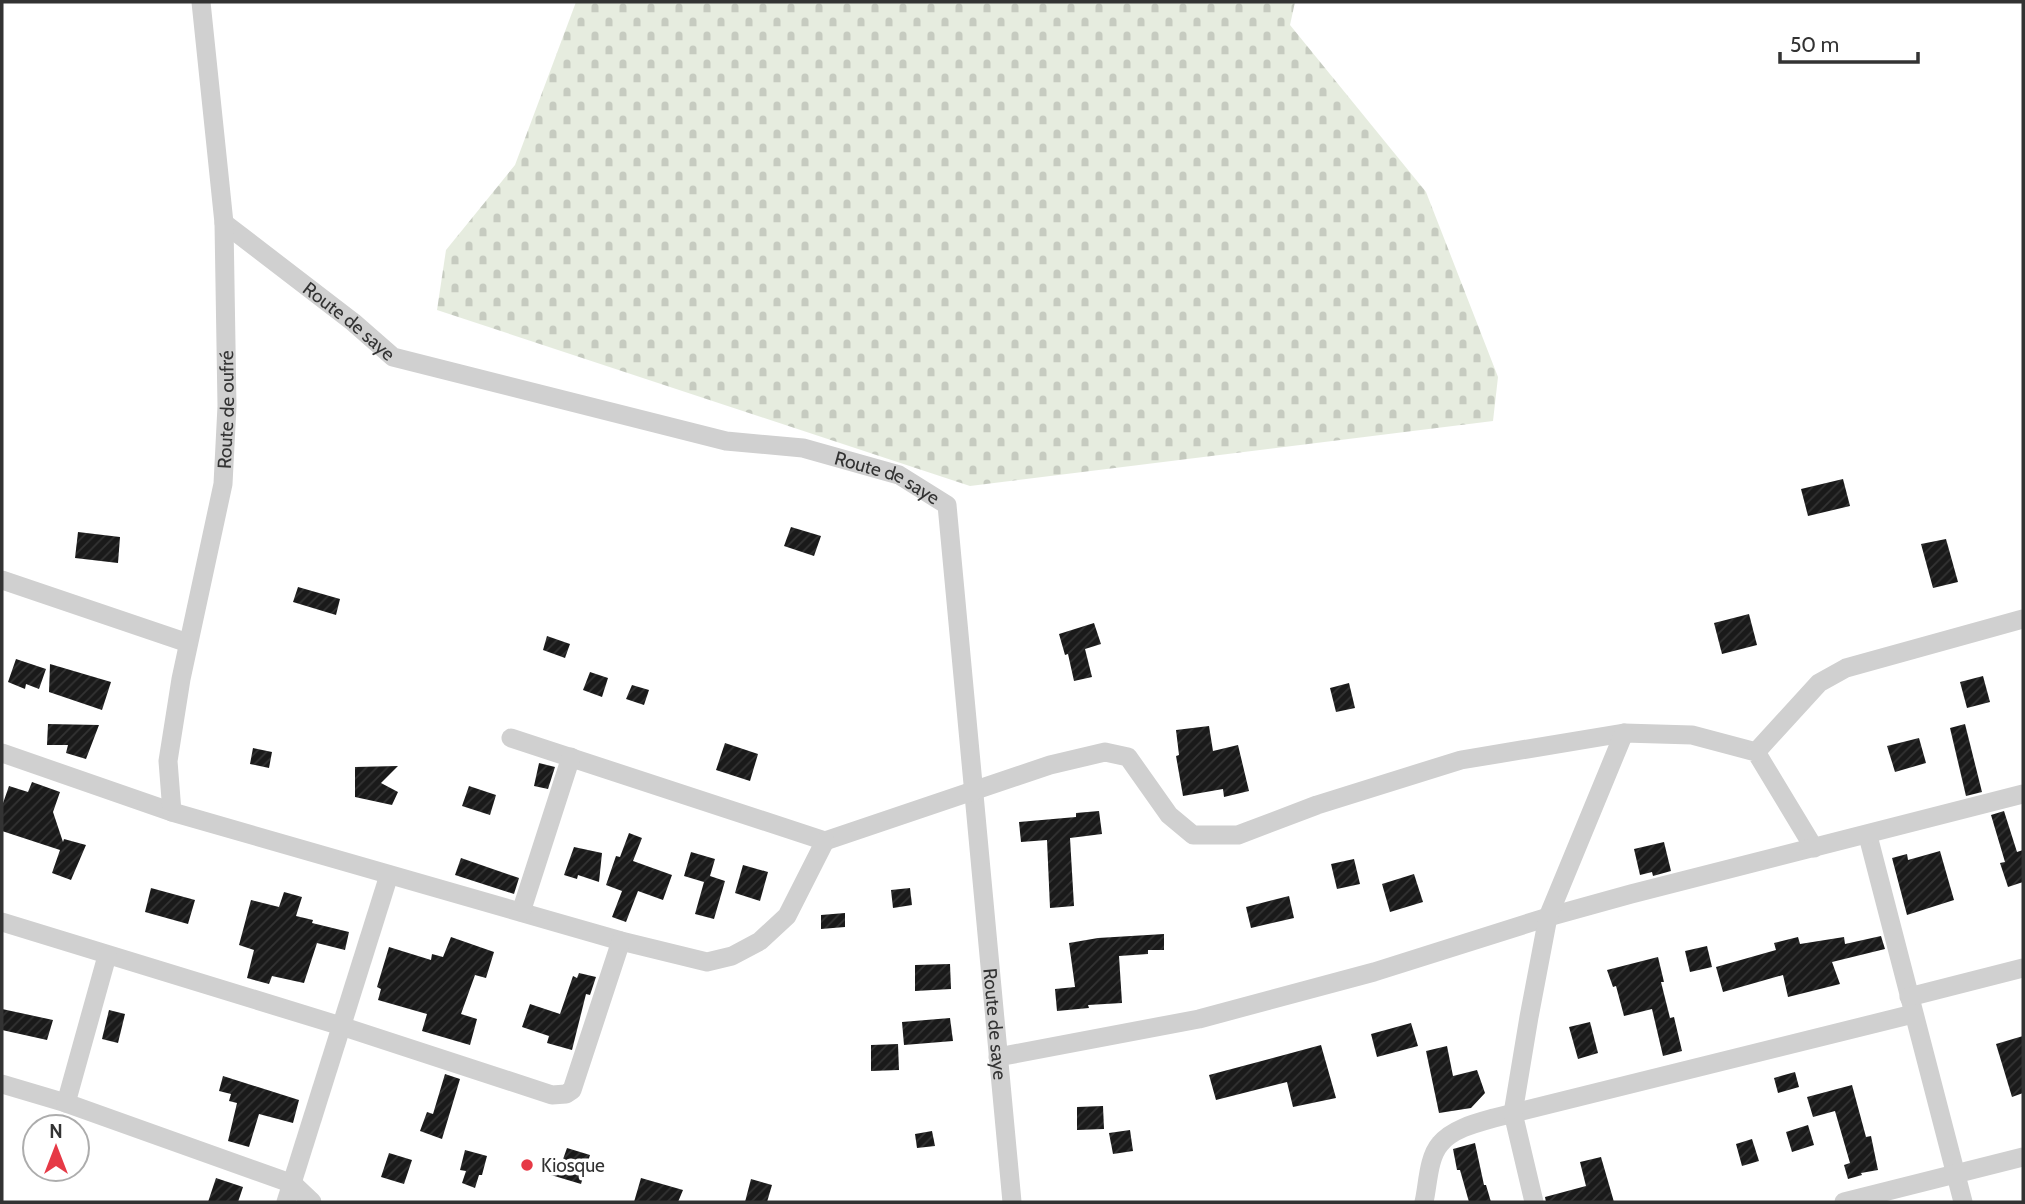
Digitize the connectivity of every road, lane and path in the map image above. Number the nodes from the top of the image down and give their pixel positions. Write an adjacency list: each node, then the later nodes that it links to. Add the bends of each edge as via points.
1 (201, 2): 2 (street, Route de oufré)
2 (224, 223): 5 (street, Route de oufré, via 227,406 223,484); 11 (street, Route de saye, via 393,356 726,441 803,448 899,475 947,505)
3 (2, 580): 5 (street)
4 (2023, 619): 9 (street, via 1846,667 1819,683)
5 (188, 643): 13 (street, Route de oufré, via 169,761)
6 (1624, 733): 9 (street, via 1692,735); 11 (street, via 1461,760 1238,835 1193,835 1168,815 1128,757 1105,752); 19 (street)
7 (511, 737): 10 (street)
8 (2, 752): 13 (street)
9 (1756, 752): 16 (street)
10 (571, 757): 15 (street); 18 (street)
11 (974, 790): 15 (street); 26 (street, Route de saye)
12 (2023, 794): 14 (street)
13 (172, 812): 17 (street)
14 (1868, 836): 16 (street); 24 (street)
15 (825, 841): 21 (street, via 787,916 760,941 732,956 707,962)
16 (1814, 848): 19 (street)
17 (389, 874): 18 (street); 25 (street)
18 (522, 912): 21 (street)
19 (1548, 917): 26 (street, via 1374,972 1199,1018); 29 (street)
20 (2, 922): 22 (street)
21 (621, 941): 25 (street, via 572,1090 566,1094 552,1095)
22 (107, 956): 25 (street); 28 (street)
23 (2023, 968): 24 (street)
24 (1911, 1006): 29 (street); 31 (street)
25 (341, 1026): 32 (street)
26 (998, 1057): 34 (street, Route de saye)
27 (2, 1084): 28 (street)
28 (66, 1103): 32 (street)
29 (1513, 1113): 35 (street, via 1464,1127 1440,1144); 36 (street)
30 (2023, 1157): 31 (street)
31 (1955, 1175): 37 (street); 38 (street)
32 (290, 1193): 33 (street)
33 (312, 1202)
34 (1013, 1202)
35 (1424, 1202)
36 (1534, 1202)
37 (1844, 1202)
38 (1963, 1202)

